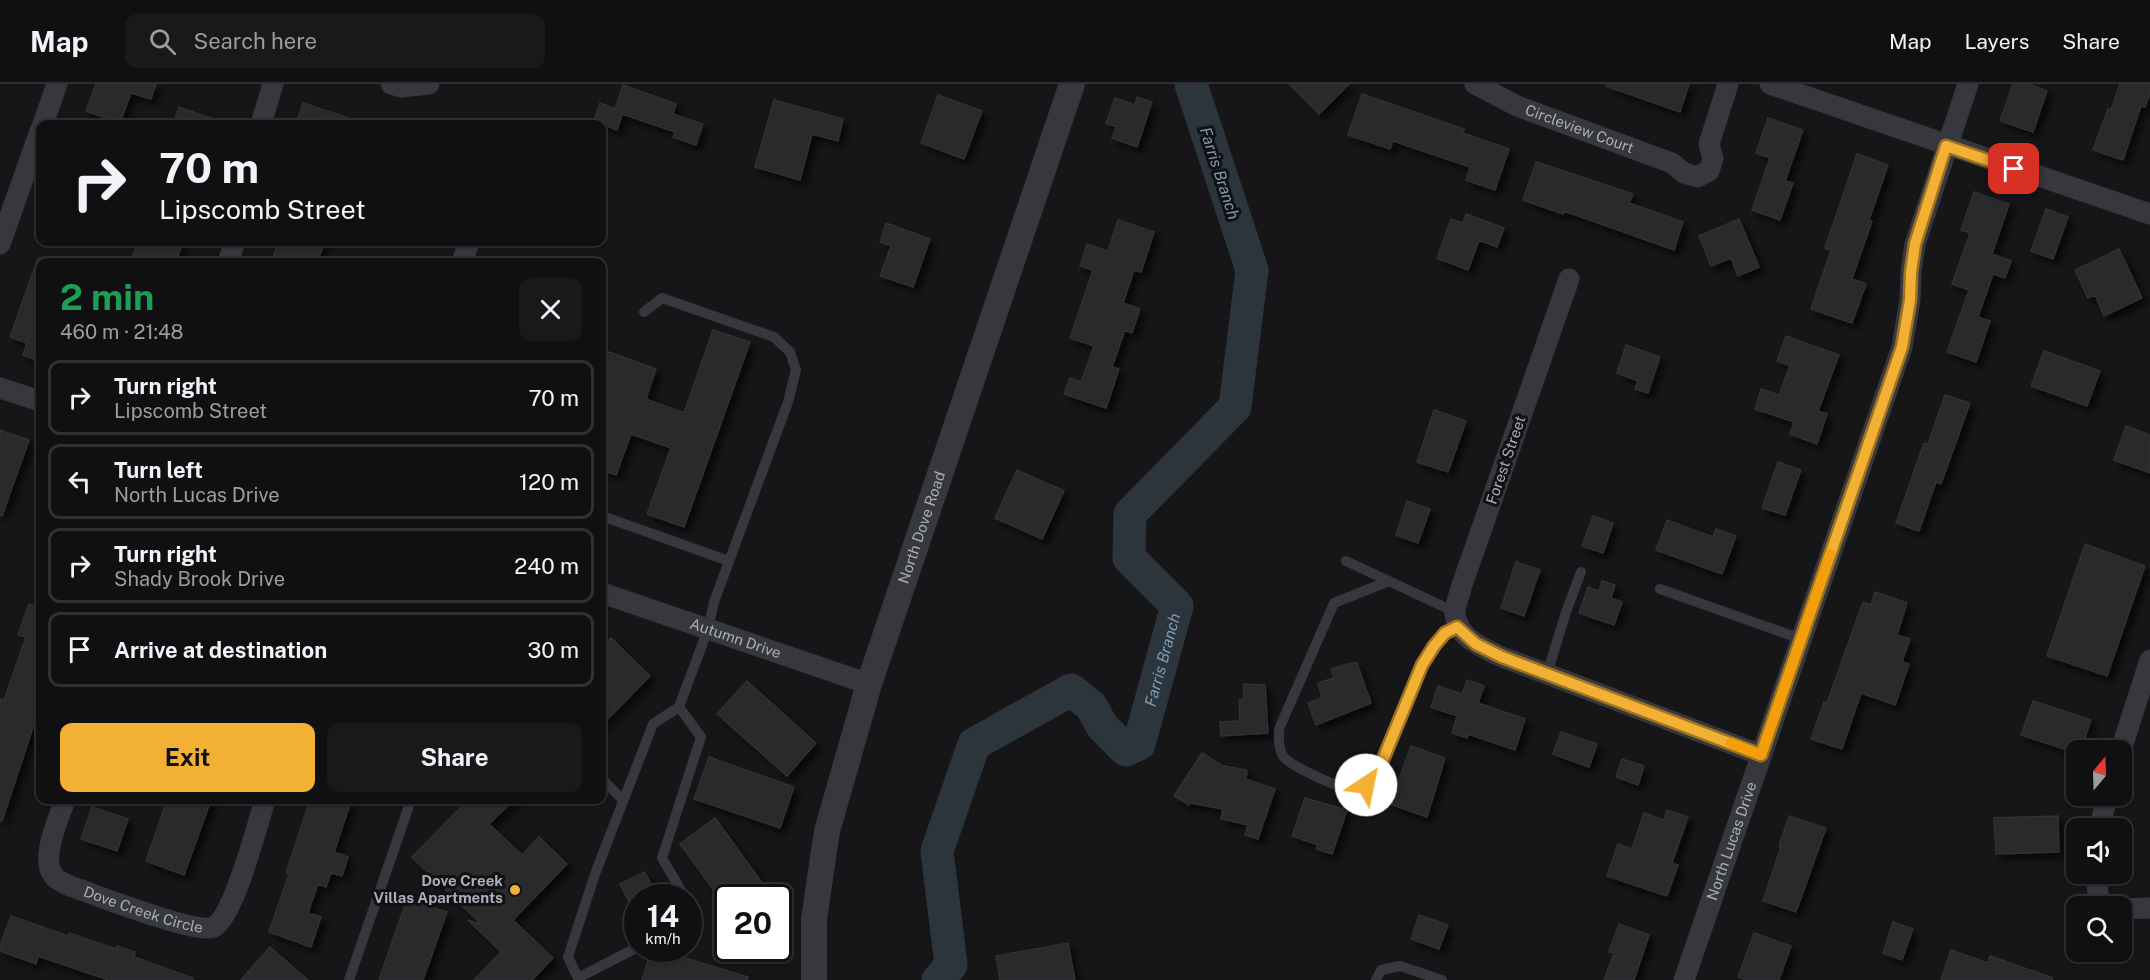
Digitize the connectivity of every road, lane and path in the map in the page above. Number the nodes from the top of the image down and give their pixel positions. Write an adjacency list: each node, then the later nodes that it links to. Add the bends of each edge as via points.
1 (57, 84): 10 (street)
2 (273, 84): 11 (street)
3 (390, 84): 4 (street)
4 (429, 84)
5 (1072, 84): 32 (street, North Dove Road)
6 (1475, 84): 7 (street, Circleview Court, via 1517,105 1672,163 1697,177 1709,171 1713,159 1709,144)
7 (1728, 84)
8 (1770, 84): 13 (street)
9 (1968, 84): 13 (street, North Lucas Drive)
10 (44, 120)
11 (262, 120)
12 (36, 142): 15 (street)
13 (1946, 146): 14 (street); 29 (street, North Lucas Drive, via 1915,244 1902,347)
14 (2150, 214)
15 (0, 244)
16 (1569, 279): 27 (street, Forest Street, via 1466,574)
17 (644, 312): 21 (lane, via 662,298 774,337 790,352 795,370 788,402)
18 (0, 388): 19 (street)
19 (36, 400)
20 (606, 517): 21 (lane)
21 (729, 561): 28 (lane)
22 (1346, 561): 24 (lane)
23 (1581, 572): 31 (lane)
24 (1389, 581): 27 (lane); 27 (lane, via 1335,603 1279,729 1279,747 1292,765 1353,789 1366,785 1377,774 1422,665 1445,633)
25 (1660, 589): 29 (lane)
26 (606, 594): 28 (street, Autumn Drive)
27 (1460, 625): 31 (street, via 1476,644)
28 (708, 629): 32 (street, Autumn Drive); 33 (lane)
29 (1801, 639): 35 (street, North Lucas Drive)
30 (2150, 660): 34 (street)
31 (1547, 674): 35 (street)
32 (869, 684): 47 (street, North Dove Road, via 827,831 814,919)
33 (679, 707): 37 (lane, via 653,724); 41 (lane, via 701,737 662,858)
34 (2124, 740)
35 (1761, 755): 50 (street, North Lucas Drive)
36 (606, 783): 37 (lane)
37 (623, 800): 45 (lane, via 568,957)
38 (64, 804): 39 (street, Dove Creek Circle, via 49,848 49,869 54,878 204,929 214,927 234,897)
39 (264, 804)
40 (410, 804): 46 (lane)
41 (677, 884)
42 (2150, 908): 43 (street)
43 (2132, 909)
44 (624, 955): 45 (lane)
45 (579, 979)
46 (350, 980)
47 (814, 980)
48 (1376, 980): 49 (lane, via 1381,970 1400,966)
49 (1442, 980)
50 (1684, 980)

